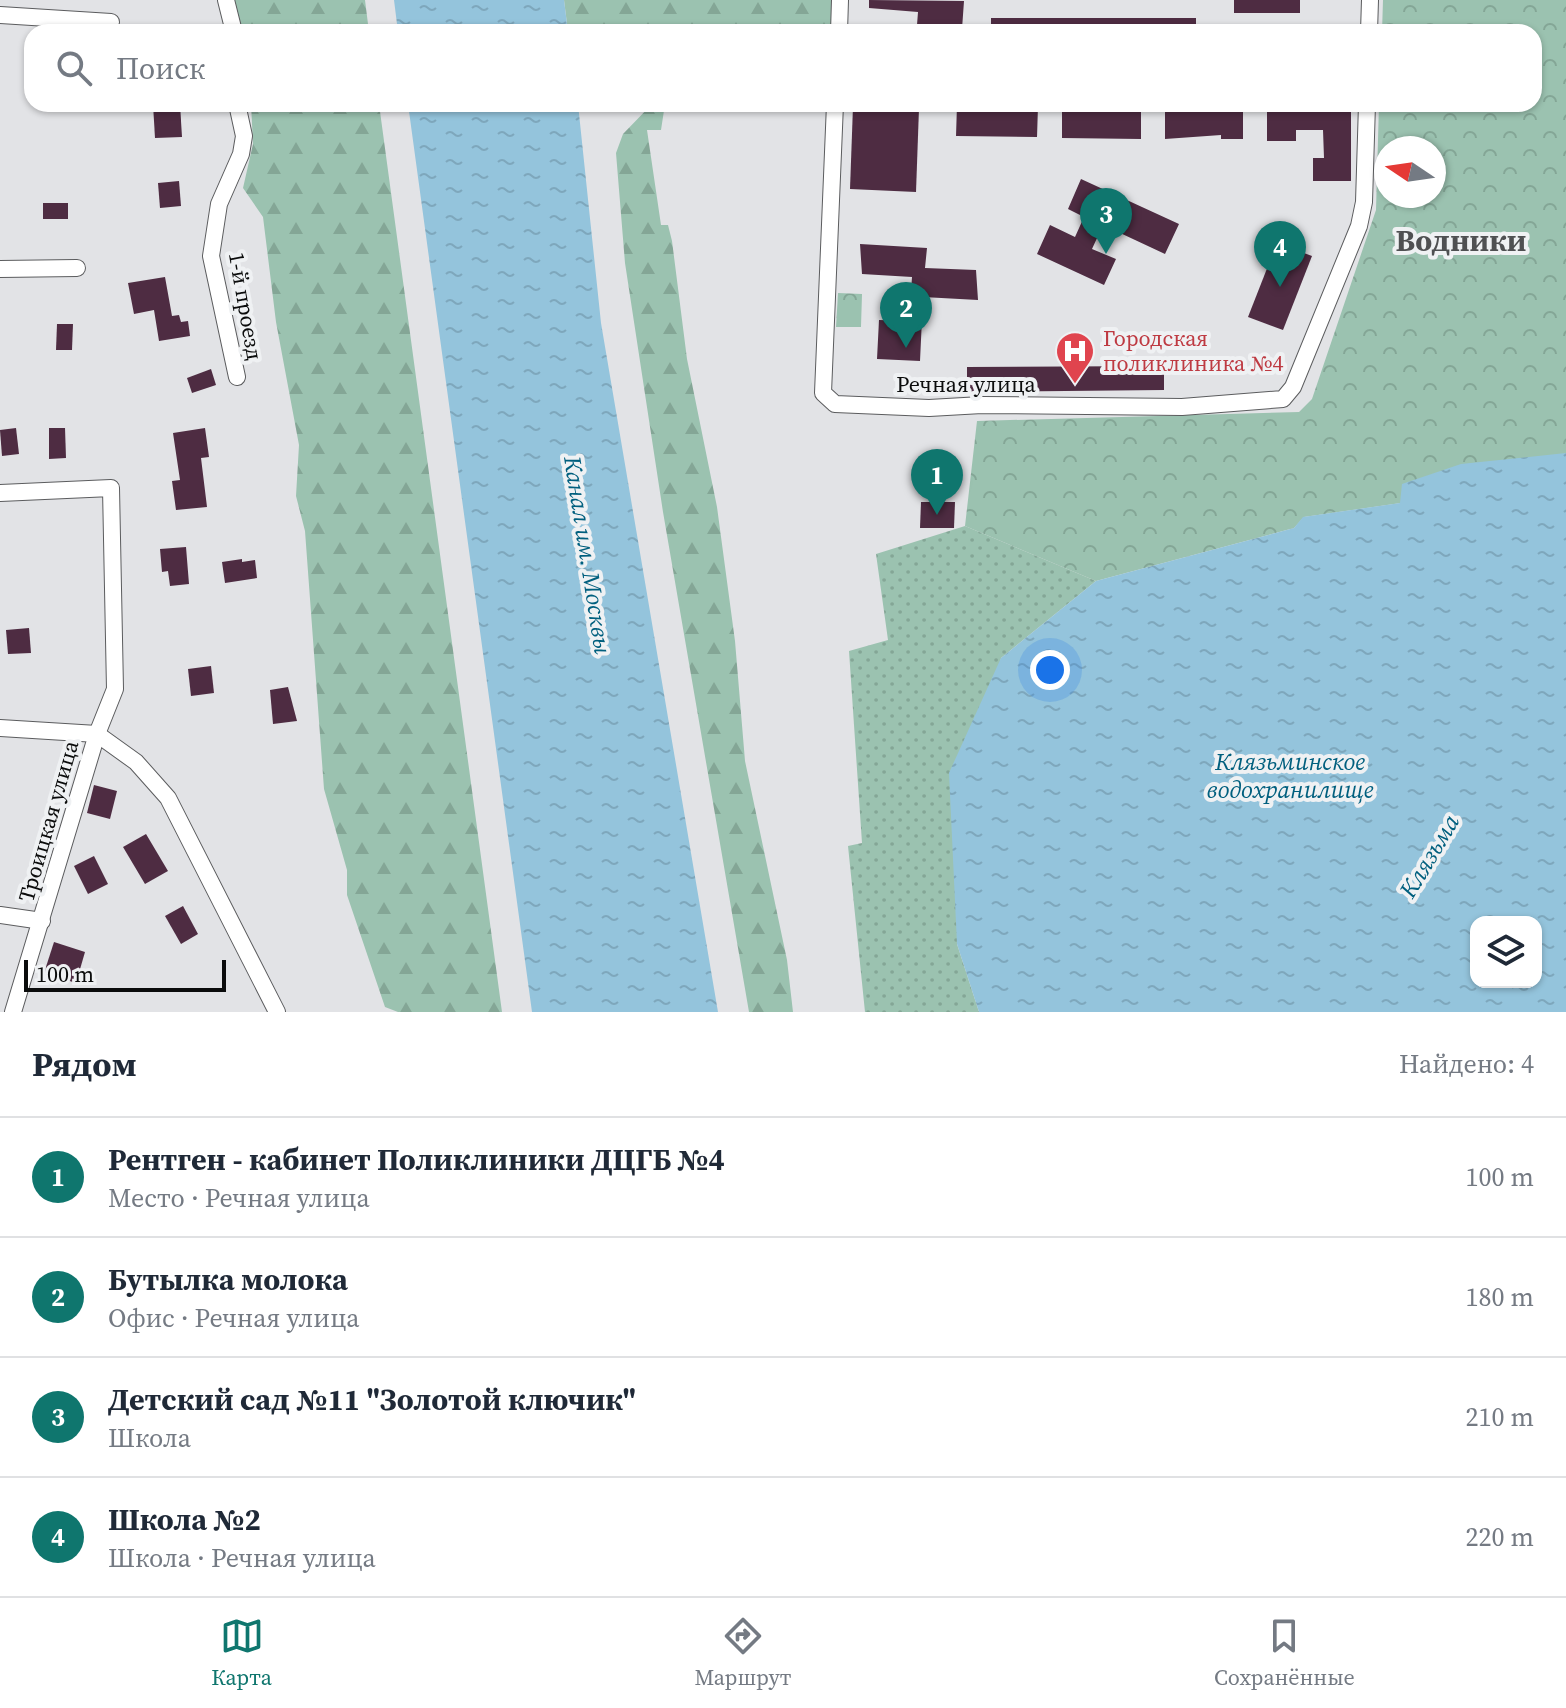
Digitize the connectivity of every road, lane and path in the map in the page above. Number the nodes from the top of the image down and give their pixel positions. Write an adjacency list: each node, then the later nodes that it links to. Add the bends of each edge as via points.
1 (226, 0): 6 (street)
2 (840, 0): 7 (street)
3 (1370, 0): 8 (street)
4 (0, 15): 5 (street)
5 (111, 22)
6 (232, 24)
7 (839, 24)
8 (1369, 24)
9 (239, 112): 14 (street, 1-й проезд, via 241,154 219,204 211,256)
10 (835, 112): 11 (street, Речная улица, via 823,393 835,404 929,408 1182,407 1283,399 1293,387 1359,226)
11 (1367, 112)
12 (77, 268): 13 (street)
13 (0, 269)
14 (237, 377)
15 (0, 493): 17 (street, via 111,488 115,689)
16 (0, 728): 17 (street)
17 (97, 734): 19 (street, Троицкая улица); 21 (street, via 136,762 168,798)
18 (0, 915): 19 (street)
19 (42, 921): 20 (street, Троицкая улица)
20 (13, 1012)
21 (277, 1012)

